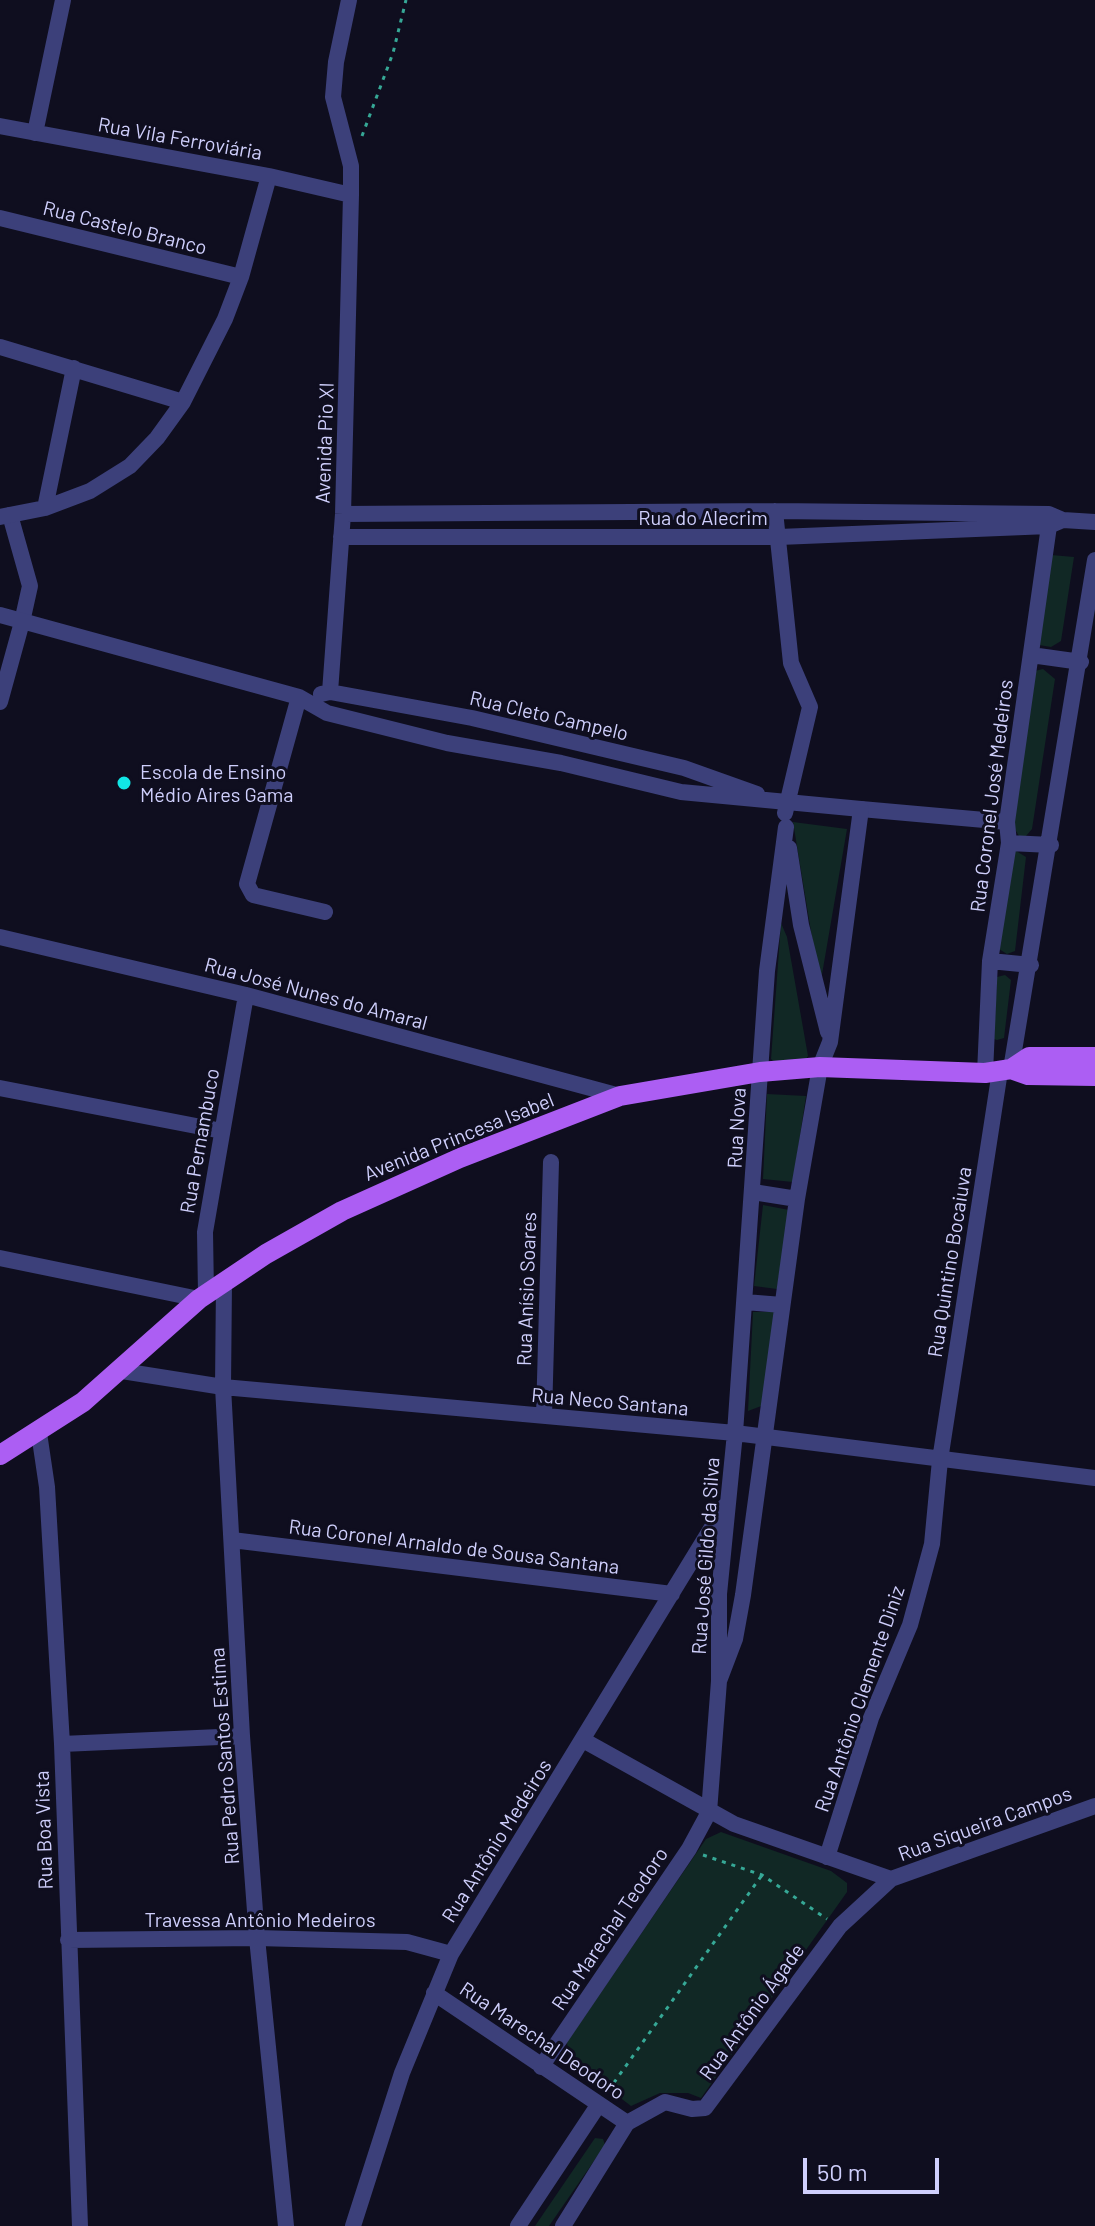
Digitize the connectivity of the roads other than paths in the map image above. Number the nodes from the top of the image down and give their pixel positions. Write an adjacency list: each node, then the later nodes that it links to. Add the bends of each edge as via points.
1 (63, 0): 4 (street)
2 (349, 0): 6 (street, Avenida Pio XI, via 333,97 351,166)
3 (0, 126): 4 (street, Rua Vila Ferroviária)
4 (35, 133): 5 (street, Rua Vila Ferroviária)
5 (269, 176): 6 (street, Rua Vila Ferroviária); 8 (street)
6 (351, 195): 15 (street, Avenida Pio XI)
7 (0, 218): 8 (street, Rua Castelo Branco)
8 (241, 277): 11 (street)
9 (0, 347): 10 (street)
10 (74, 368): 11 (street); 12 (street)
11 (183, 402): 12 (street, via 130,466 90,491)
12 (45, 508): 16 (street)
13 (775, 511): 14 (street, Rua do Alecrim); 18 (street, Rua do Alecrim, via 1049,514); 20 (street, Rua Nova)
14 (528, 512): 15 (street, Rua do Alecrim); 21 (street)
15 (343, 514): 19 (street, Avenida Pio XI)
16 (5, 516): 24 (street, via 30,586)
17 (1095, 522): 18 (street, Rua do Alecrim)
18 (1056, 523): 20 (street, Rua do Alecrim); 25 (street, Rua Coronel José Medeiros)
19 (341, 537): 21 (street, Rua do Alecrim); 27 (street, Avenida Pio XI)
20 (779, 537): 21 (street, Rua do Alecrim); 30 (street, Rua Nova, via 791,663 810,707)
21 (531, 538)
22 (1095, 560): 26 (street)
23 (0, 615): 24 (street, Rua Cleto Campelo)
24 (22, 622): 28 (street, Rua Cleto Campelo); 29 (street)
25 (1031, 655): 26 (street); 32 (street, Rua Coronel José Medeiros)
26 (1081, 662): 35 (street)
27 (330, 692): 28 (street, Rua Cleto Campelo); 30 (street, Rua Cleto Campelo, via 472,718 684,768)
28 (299, 697): 30 (street, Rua Cleto Campelo, via 327,713 447,743 681,792); 36 (street, via 247,884 253,895)
29 (0, 702)
30 (784, 804): 31 (street, Rua Cleto Campelo); 33 (street, Rua Nova)
31 (861, 809): 32 (street, Rua Cleto Campelo); 41 (street)
32 (1007, 822): 34 (street, Rua Coronel José Medeiros)
33 (786, 827): 41 (street, Rua Nova, via 801,925); 45 (street, Rua Nova)
34 (1009, 843): 35 (street); 38 (street, Rua Coronel José Medeiros)
35 (1051, 845): 39 (street)
36 (325, 912)
37 (0, 937): 40 (street, Rua José Nunes do Amaral)
38 (990, 961): 39 (street); 44 (street, Rua Coronel José Medeiros)
39 (1031, 965): 44 (street)
40 (246, 995): 48 (street, Rua José Nunes do Amaral); 49 (street, Rua Pernambuco)
41 (830, 1042): 43 (street)
42 (1095, 1057): 44 (main road, Avenida Princesa Isabel, via 1029,1057)
43 (820, 1067): 44 (main road, Avenida Princesa Isabel); 45 (main road, Avenida Princesa Isabel); 52 (street)
44 (999, 1071): 46 (main road, Avenida Princesa Isabel); 65 (street, Rua Quintino Bocaiuva)
45 (760, 1072): 48 (main road, Avenida Princesa Isabel); 51 (street, Rua Nova)
46 (1095, 1076)
47 (0, 1088): 49 (street)
48 (620, 1096): 54 (main road, Avenida Princesa Isabel, via 342,1211)
49 (222, 1131): 55 (street, Rua Pernambuco, via 205,1232)
50 (551, 1162): 60 (street, Rua Anísio Soares)
51 (753, 1192): 52 (street); 56 (street, Rua Nova)
52 (797, 1199): 57 (street)
53 (1, 1261): 55 (street)
54 (224, 1282): 55 (main road, Avenida Princesa Isabel); 59 (street, Rua Pedro Santos Estima)
55 (202, 1297): 58 (main road, Avenida Princesa Isabel)
56 (745, 1302): 57 (street); 62 (street, Rua Nova)
57 (782, 1305): 63 (street)
58 (122, 1371): 59 (street, Rua Neco Santana); 61 (main road, Avenida Princesa Isabel)
59 (223, 1387): 60 (street, Rua Neco Santana); 68 (street, Rua Pedro Santos Estima)
60 (544, 1416): 62 (street, Rua Neco Santana)
61 (39, 1433): 64 (main road, Avenida Princesa Isabel); 77 (street, Rua Boa Vista)
62 (735, 1433): 63 (street, Rua Neco Santana); 67 (street, Rua José Gildo da Silva)
63 (762, 1437): 65 (street, Rua Neco Santana); 70 (street, Rua José Gildo da Silva)
64 (0, 1455)
65 (940, 1460): 66 (street, Rua Neco Santana); 80 (street, Rua Antônio Clemente Diniz, via 932,1544 910,1625 871,1718)
66 (1095, 1478)
67 (728, 1503): 69 (street, Rua José Gildo da Silva); 71 (street, Rua Antônio Medeiros)
68 (232, 1540): 71 (street, Rua Coronel Arnaldo de Sousa Santana); 75 (street, Rua Pedro Santos Estima)
69 (724, 1545): 70 (street); 72 (street, Rua José Gildo da Silva)
70 (749, 1547): 73 (street, Rua José Gildo da Silva)
71 (672, 1594): 76 (street, Rua Antônio Medeiros)
72 (719, 1594): 73 (street); 74 (street, Rua José Gildo da Silva)
73 (743, 1595): 74 (street, Rua José Gildo da Silva, via 735,1639)
74 (719, 1681): 79 (street, Rua José Gildo da Silva)
75 (242, 1736): 77 (street); 82 (street, Rua Pedro Santos Estima)
76 (583, 1740): 79 (street, Rua Siqueira Campos); 84 (street, Rua Antônio Medeiros)
77 (62, 1744): 83 (street, Rua Boa Vista)
78 (1095, 1806): 81 (street, Rua Siqueira Campos)
79 (709, 1812): 80 (street, Rua Siqueira Campos); 86 (street, Rua Marechal Teodoro)
80 (827, 1857): 81 (street, Rua Siqueira Campos)
81 (891, 1879): 88 (street, Rua Antônio Ágade, via 840,1926 705,2108 665,2102)
82 (257, 1938): 83 (street, Travessa Antônio Medeiros); 84 (street, Travessa Antônio Medeiros, via 407,1942); 90 (street, Rua Pedro Santos Estima)
83 (68, 1940): 89 (street, Rua Boa Vista)
84 (451, 1954): 85 (street, Rua Antônio Medeiros)
85 (434, 1993): 86 (street, Rua Marechal Deodoro); 91 (street, Rua Antônio Medeiros)
86 (541, 2067): 87 (street, Rua Marechal Deodoro)
87 (599, 2104): 88 (street, Rua Marechal Deodoro); 92 (street)
88 (627, 2123): 93 (street)
89 (80, 2226)
90 (286, 2226)
91 (353, 2226)
92 (518, 2226)
93 (563, 2226)

